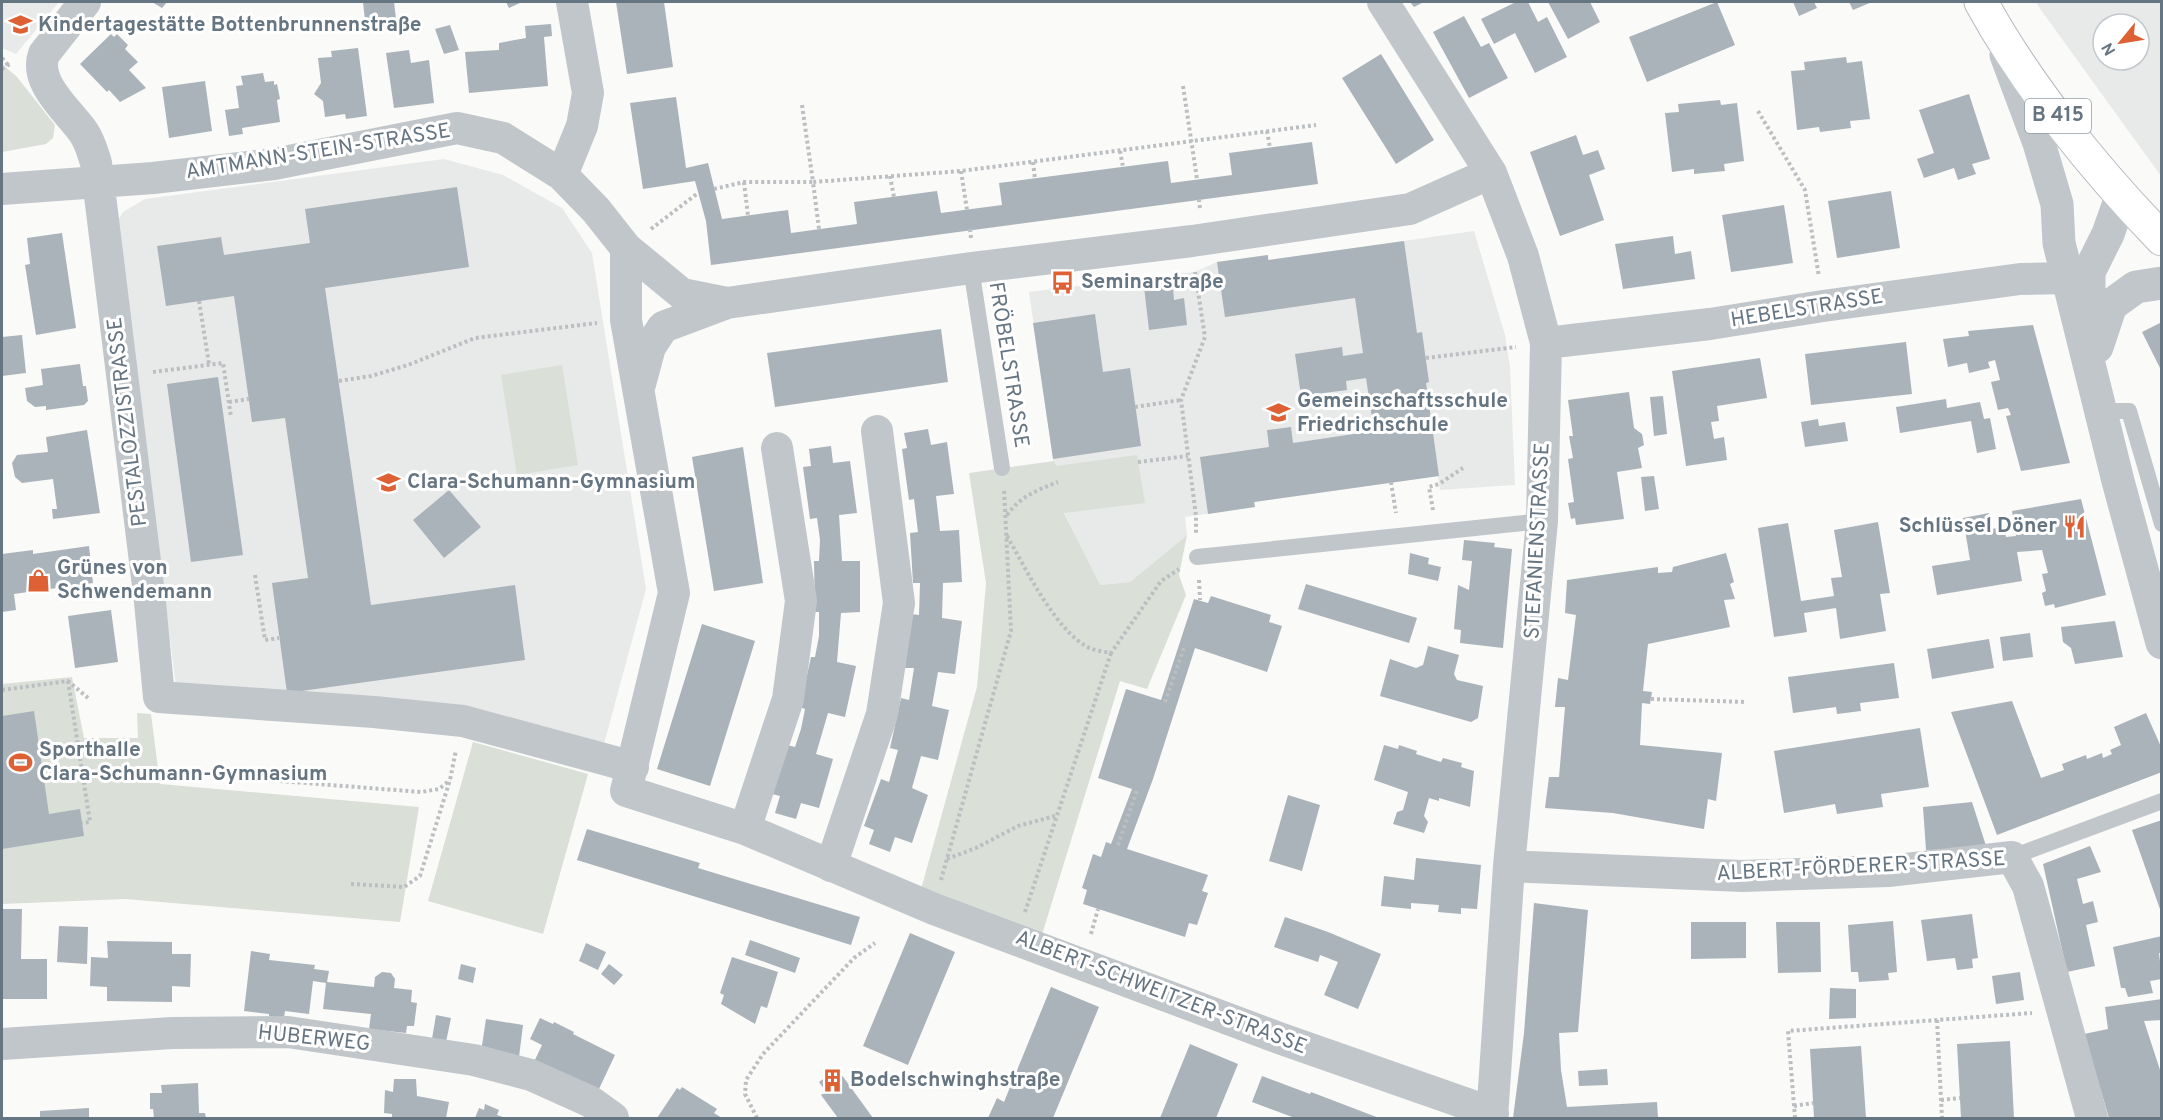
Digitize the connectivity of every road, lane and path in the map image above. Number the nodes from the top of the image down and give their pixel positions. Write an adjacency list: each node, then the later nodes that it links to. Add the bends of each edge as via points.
1 (85, 2): 26 (street, PESTALOZZISTRASSE, via 40,64 42,75 85,135)
2 (572, 2): 20 (street, via 588,93 582,126)
3 (1383, 2): 19 (street, STEFANIENSTRASSE)
4 (1981, 2): 5 (main road, B 415)
5 (1998, 33): 31 (main road, B 415); 39 (street, via 2039,142 2057,204 2059,243)
6 (2, 58): 7 (path)
7 (8, 65)
8 (1183, 86): 13 (path)
9 (802, 105): 25 (path)
10 (1758, 111): 43 (path, via 1805,190)
11 (1316, 125): 12 (path)
12 (1267, 131): 13 (path); 14 (path)
13 (1191, 142): 15 (path); 23 (path)
14 (1270, 148)
15 (1120, 151): 16 (path); 17 (path)
16 (1033, 162): 18 (path); 22 (path)
17 (1123, 167)
18 (961, 171): 21 (path); 32 (path)
19 (1491, 173): 37 (street, via 1410,209); 45 (street, STEFANIENSTRASSE, via 1522,256)
20 (562, 175): 26 (street, AMTMANN-STEIN-STRASSE, via 503,138 457,128 273,164); 36 (street, AMTMANN-STEIN-STRASSE)
21 (890, 176): 25 (path); 30 (path)
22 (1035, 179)
23 (1197, 179)
24 (744, 182): 25 (path); 28 (path); 33 (path)
25 (813, 182): 34 (path)
26 (100, 183): 27 (street, AMTMANN-STEIN-STRASSE); 86 (street, PESTALOZZISTRASSE, via 159,697)
27 (2, 189)
28 (714, 189)
29 (698, 193): 36 (path)
30 (894, 197)
31 (2121, 197): 35 (main road, B 415); 39 (street, via 2081,237 2071,256); 49 (street, via 2089,272)
32 (967, 210)
33 (748, 216)
34 (819, 229)
35 (2162, 239)
36 (626, 248): 42 (street, via 682,294); 52 (street, via 626,320)
37 (971, 268): 42 (street); 63 (lane, FRÖBELSTRASSE)
38 (1195, 272): 54 (path, via 1205,337)
39 (2068, 278): 43 (street, HEBELSTRASSE, via 2020,279); 49 (street)
40 (2162, 284): 49 (street, via 2136,286 2111,305)
41 (199, 301): 48 (path)
42 (727, 303): 52 (street, via 663,327 650,347)
43 (1823, 306): 45 (street, HEBELSTRASSE)
44 (603, 322): 51 (path, via 475,338 408,365)
45 (1546, 343): 70 (street, STEFANIENSTRASSE)
46 (1507, 349): 47 (path)
47 (1426, 358)
48 (209, 364): 50 (path); 55 (path, via 223,363)
49 (2090, 369): 57 (street)
50 (146, 373)
51 (339, 381)
52 (639, 387): 87 (street, via 674,593)
53 (249, 399): 55 (path)
54 (1180, 400): 56 (path); 61 (path)
55 (229, 402): 58 (path)
56 (1135, 407)
57 (2100, 411): 71 (lane, via 2129,411); 77 (street)
58 (231, 417)
59 (877, 431): 98 (street, via 899,603 882,714)
60 (777, 448): 94 (street, via 801,601 788,699)
61 (1188, 456): 62 (path); 69 (path)
62 (1138, 462)
63 (1002, 468): 68 (path)
64 (1463, 468): 67 (path)
65 (1058, 482): 68 (path, via 1030,492)
66 (1391, 482): 72 (path)
67 (1430, 487)
68 (1006, 516): 73 (path)
69 (1196, 516)
70 (1542, 521): 72 (lane); 99 (street, STEFANIENSTRASSE)
71 (2162, 524)
72 (1399, 535): 74 (lane)
73 (1007, 536): 79 (path, via 1063,627 1090,648); 97 (path, via 1011,631)
74 (1197, 557): 79 (path, via 1161,581)
75 (255, 575): 76 (path, via 265,640)
76 (279, 638)
77 (2161, 642)
78 (1185, 645): 84 (path)
79 (1111, 653): 92 (path)
80 (68, 681): 81 (path); 82 (path); 93 (path, via 90,822)
81 (2, 690)
82 (88, 698)
83 (1651, 699): 85 (path)
84 (1165, 702)
85 (1746, 702)
86 (463, 720): 87 (street); 89 (path)
87 (633, 767): 94 (street, ALBERT-SCHWEITZER-STRASSE, via 626,791)
88 (190, 774): 89 (path, via 421,792 439,789)
89 (450, 780): 100 (path, via 420,876 404,887)
90 (1137, 790): 95 (path)
91 (2162, 801): 96 (lane)
92 (1056, 816): 97 (path, via 1018,826); 102 (path)
93 (82, 824)
94 (745, 829): 98 (street, ALBERT-SCHWEITZER-STRASSE)
95 (1118, 845)
96 (2012, 857): 99 (street, ALBERT-FÖRDERER-STRASSE, via 1887,871 1742,876); 104 (street, ALBERT-FÖRDERER-STRASSE, via 2028,886)
97 (947, 859): 101 (path)
98 (831, 866): 101 (street, ALBERT-SCHWEITZER-STRASSE)
99 (1509, 866): 111 (street, STEFANIENSTRASSE)
100 (351, 884)
101 (934, 909): 102 (street, ALBERT-SCHWEITZER-STRASSE)
102 (1017, 939): 111 (street, ALBERT-SCHWEITZER-STRASSE)
103 (875, 943): 113 (path, via 854,958 763,1054 746,1080 745,1094)
104 (2062, 1011): 105 (path); 116 (street, ALBERT-FÖRDERER-STRASSE)
105 (1937, 1020): 108 (path); 110 (path, via 1788,1031)
106 (2, 1044): 112 (street, HUBERWEG, via 172,1033 288,1032 474,1060 531,1075 591,1102)
107 (1960, 1098): 108 (path)
108 (1941, 1100): 115 (path)
109 (1813, 1104): 110 (path)
110 (1794, 1106): 114 (path)
111 (1493, 1116)
112 (613, 1119)
113 (757, 1119)
114 (1795, 1119)
115 (1942, 1119)
116 (2092, 1119)

